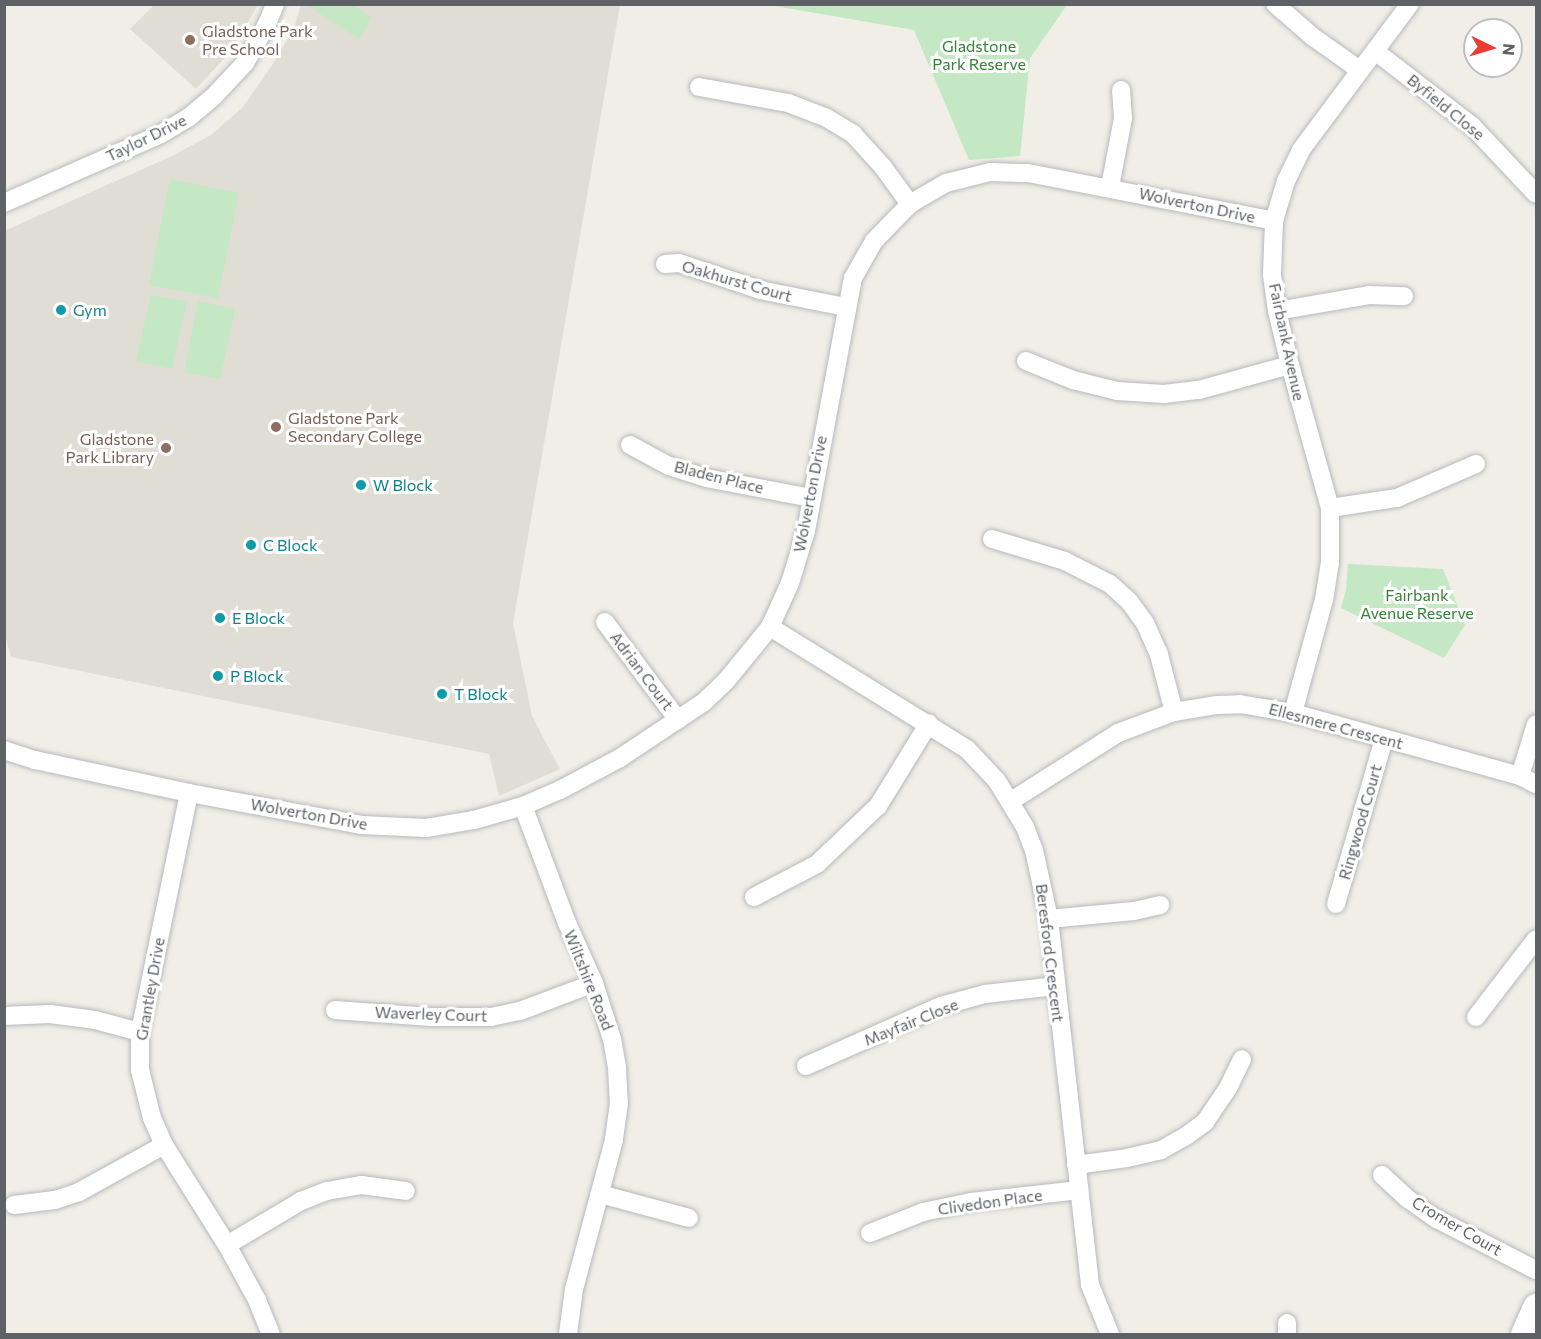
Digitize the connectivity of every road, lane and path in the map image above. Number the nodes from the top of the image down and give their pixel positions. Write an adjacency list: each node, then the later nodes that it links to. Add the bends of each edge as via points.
1 (275, 4): 10 (street, Taylor Drive, via 245,63 188,118 161,134)
2 (1275, 4): 5 (street)
3 (1410, 4): 4 (street, Fairbank Avenue)
4 (1375, 51): 5 (street, Fairbank Avenue); 9 (street, Byfield Close, via 1472,126)
5 (1360, 70): 12 (street, Fairbank Avenue, via 1301,150 1286,181)
6 (699, 87): 11 (street, via 788,103 825,117 853,134)
7 (1121, 90): 8 (street, via 1123,118)
8 (1110, 187): 11 (street, Wolverton Drive, via 1028,173 990,172 946,183); 12 (street, Wolverton Drive)
9 (1536, 194)
10 (4, 203)
11 (910, 204): 15 (street, Wolverton Drive, via 874,242 853,278)
12 (1274, 221): 16 (street, Fairbank Avenue, via 1272,274)
13 (665, 264): 15 (street, Oakhurst Court, via 679,263 760,290)
14 (1404, 296): 16 (street, via 1369,295)
15 (845, 307): 21 (street, Wolverton Drive)
16 (1278, 311): 18 (street, Fairbank Avenue)
17 (1026, 362): 18 (street, via 1117,391 1164,394 1199,390)
18 (1290, 365): 22 (street, Fairbank Avenue)
19 (630, 445): 21 (street, Bladen Place, via 669,466 705,478)
20 (1476, 464): 22 (street, via 1397,498)
21 (812, 498): 25 (street, Wolverton Drive, via 790,583)
22 (1330, 508): 27 (street, Fairbank Avenue, via 1330,562 1324,600)
23 (992, 539): 26 (street, via 1065,561 1110,585 1129,601 1159,655)
24 (605, 622): 28 (street, Adrian Court)
25 (770, 627): 28 (street, Wolverton Drive, via 726,681); 29 (street, Beresford Crescent)
26 (1174, 712): 27 (street, Ellesmere Crescent, via 1240,704); 35 (street, Ellesmere Crescent, via 1118,733)
27 (1293, 713): 31 (street, Ellesmere Crescent)
28 (678, 720): 36 (street, Wolverton Drive, via 610,763)
29 (929, 723): 35 (street, Beresford Crescent, via 968,749); 37 (street, via 878,806 817,864)
30 (1536, 724): 33 (street)
31 (1383, 739): 33 (street, Ellesmere Crescent); 38 (street, Ringwood Court)
32 (4, 750): 34 (street, Wolverton Drive)
33 (1528, 780)
34 (189, 793): 36 (street, Wolverton Drive, via 370,826 426,828); 47 (street, Grantley Drive)
35 (1011, 801): 40 (street, Beresford Crescent, via 1034,850)
36 (523, 806): 42 (street, Wiltshire Road)
37 (754, 897)
38 (1336, 904)
39 (1160, 905): 40 (street)
40 (1049, 919): 43 (street, Beresford Crescent)
41 (1536, 939): 46 (street)
42 (594, 983): 44 (street, Waverley Court, via 553,1001 491,1017); 55 (street, Wiltshire Road, via 612,1039 619,1103)
43 (1055, 986): 49 (street, Mayfair Close, via 985,994 941,1006); 51 (street, Beresford Crescent)
44 (335, 1010)
45 (4, 1016): 47 (street, via 62,1016)
46 (1476, 1017)
47 (140, 1032): 50 (street, Grantley Drive, via 140,1070 152,1118)
48 (1242, 1059): 51 (street, via 1205,1122 1186,1136 1161,1150)
49 (806, 1066)
50 (164, 1144): 56 (street, via 79,1192 55,1200); 59 (street, Grantley Drive)
51 (1076, 1166): 53 (street, Beresford Crescent)
52 (1382, 1174): 60 (street, Cromer Court, via 1437,1219)
53 (1079, 1190): 58 (street, Clivedon Place, via 971,1202 923,1212); 64 (street, Beresford Crescent, via 1090,1285)
54 (406, 1191): 59 (street, via 361,1185 327,1191 301,1201)
55 (600, 1194): 57 (street); 63 (street, Wiltshire Road, via 574,1289)
56 (14, 1205)
57 (690, 1218)
58 (870, 1233)
59 (227, 1245): 62 (street, Grantley Drive)
60 (1536, 1270)
61 (1536, 1307): 65 (street)
62 (271, 1335)
63 (568, 1335)
64 (1110, 1335)
65 (1524, 1335)

